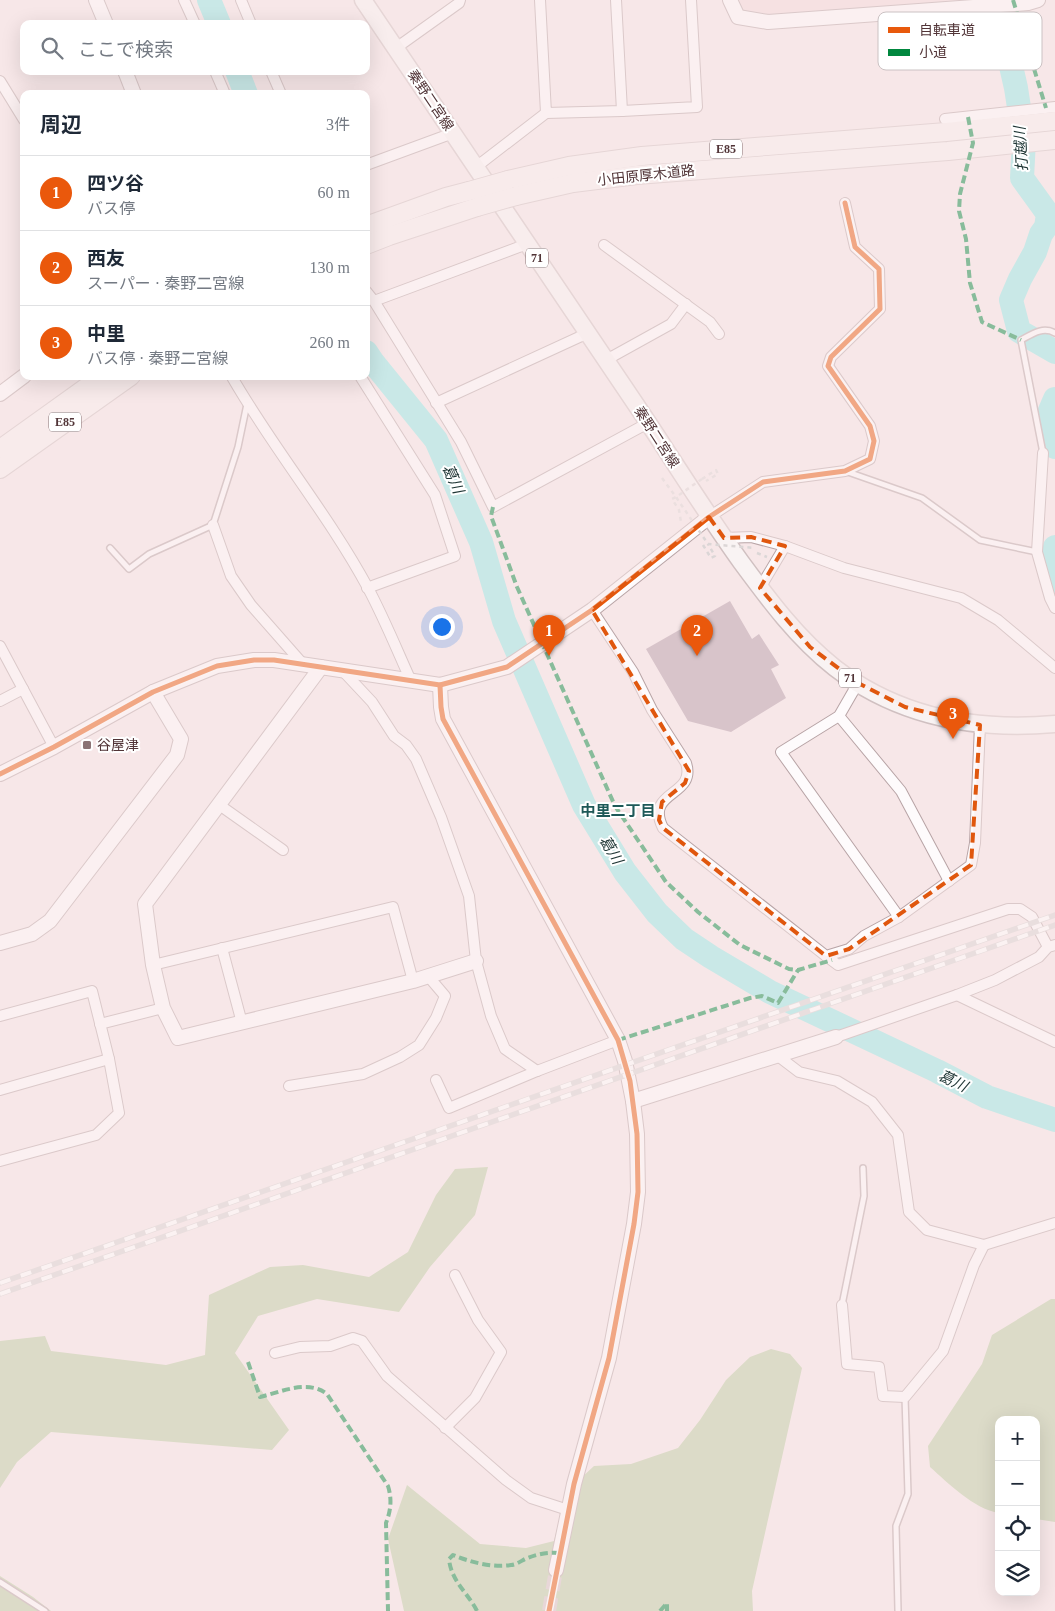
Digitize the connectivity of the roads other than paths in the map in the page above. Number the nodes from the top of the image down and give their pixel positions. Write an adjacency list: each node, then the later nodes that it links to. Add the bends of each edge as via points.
1 (96, 0): 13 (street)
2 (184, 0): 14 (street)
3 (241, 0): 15 (street)
4 (363, 0): 16 (main road, 秦野二宮線 / 71)
5 (460, 0): 16 (street)
6 (540, 0): 26 (street)
7 (616, 0): 25 (street)
8 (691, 0): 25 (street, via 697,107)
9 (730, 0): 12 (street, via 738,17 768,22)
10 (1033, 1): 11 (street)
11 (905, 12)
12 (878, 14)
13 (104, 20)
14 (193, 20)
15 (249, 20)
16 (396, 48): 30 (main road, 秦野二宮線 / 71)
17 (127, 75): 21 (street)
18 (217, 75): 22 (street)
19 (273, 75): 23 (street)
20 (0, 81): 27 (street)
21 (132, 90)
22 (222, 90)
23 (279, 90)
24 (1055, 107): 29 (street)
25 (622, 111): 26 (street)
26 (546, 113): 33 (street)
27 (20, 114)
28 (1055, 121): 29 (highway, 小田原厚木道路 / E85)
29 (946, 126): 35 (highway, 小田原厚木道路 / E85, bridge, via 569,166 446,197)
30 (453, 133): 32 (street); 33 (main road, 秦野二宮線 / 71)
31 (1055, 140): 36 (highway, 小田原厚木道路 / E85, bridge, via 637,174 573,183 477,207)
32 (370, 164)
33 (476, 167): 37 (main road, 秦野二宮線 / 71)
34 (845, 202): 58 (street, via 855,247 879,269 880,309 831,357 828,366 870,426 874,440 870,459)
35 (370, 225)
36 (370, 243)
37 (527, 244): 40 (street); 42 (main road, 秦野二宮線 / 71)
38 (604, 245): 41 (street)
39 (370, 296): 40 (street)
40 (374, 301): 52 (street)
41 (686, 304): 44 (street, via 710,322); 45 (street, via 671,324)
42 (588, 333): 45 (main road, 秦野二宮線 / 71); 52 (street)
43 (1055, 333): 56 (lane, via 1042,330 1021,340)
44 (719, 334)
45 (606, 360): 54 (main road, 秦野二宮線 / 71)
46 (20, 379): 51 (street)
47 (96, 380): 55 (highway, E85)
48 (125, 380): 57 (highway, E85)
49 (234, 380): 53 (street)
50 (363, 380): 65 (street, via 435,495 455,556)
51 (0, 394)
52 (436, 403): 54 (street, via 494,507)
53 (248, 404): 60 (lane); 65 (street, via 330,526)
54 (648, 423): 59 (main road, 秦野二宮線 / 71)
55 (0, 449)
56 (1043, 452): 64 (street)
57 (0, 469)
58 (845, 471): 59 (street, via 763,482); 64 (lane, via 922,498 980,540)
59 (709, 517): 61 (main road, 秦野二宮線 / 71); 68 (street)
60 (213, 525): 63 (lane, via 149,554 129,569); 70 (street, via 231,576 251,605)
61 (724, 538): 62 (street, via 751,537); 66 (main road, 秦野二宮線 / 71)
62 (785, 546): 66 (street); 71 (street, via 852,570 960,598 998,620)
63 (110, 548)
64 (1037, 552): 67 (street)
65 (367, 588): 74 (street)
66 (760, 588): 75 (main road, 秦野二宮線 / 71, via 810,647)
67 (1055, 608)
68 (592, 610): 76 (street, via 507,667); 92 (street, via 689,771 685,782 662,802 659,820 663,828)
69 (0, 646): 77 (street)
70 (302, 663): 72 (street); 78 (street, via 254,660 217,666)
71 (1054, 664)
72 (321, 667): 73 (street); 85 (street)
73 (342, 670): 74 (street); 93 (street, via 372,702 394,736 406,745 428,785 468,896)
74 (411, 681): 76 (street)
75 (858, 683): 80 (street); 82 (main road, 秦野二宮線 / 71, via 905,707)
76 (440, 685): 103 (street, via 443,718)
77 (23, 689): 79 (street); 83 (street)
78 (154, 692): 83 (street); 89 (street, via 181,739 177,755 50,921 32,934)
79 (0, 701)
80 (839, 716): 87 (street, via 901,791); 88 (street, via 781,752)
81 (1055, 724): 82 (main road, 秦野二宮線 / 71)
82 (980, 725): 87 (street, via 974,850 971,865)
83 (54, 747): 84 (street)
84 (0, 774)
85 (218, 804): 86 (street); 94 (street, via 145,904)
86 (282, 850)
87 (949, 881): 88 (street)
88 (899, 917): 92 (street, via 864,936 849,949)
89 (0, 943)
90 (1051, 946): 92 (street, via 1032,917 1020,909 1008,909 838,965); 97 (street, via 1039,957)
91 (222, 948): 94 (street); 96 (street, via 393,907); 100 (street)
92 (826, 956)
93 (476, 961): 95 (street); 107 (street, via 490,1016 505,1048)
94 (152, 965): 98 (street)
95 (428, 976): 96 (street); 109 (street, via 444,996 436,1018 419,1045 363,1074)
96 (413, 981): 100 (street)
97 (958, 996): 102 (street); 104 (street)
98 (164, 1008): 100 (street, via 178,1038); 101 (street)
99 (0, 1016): 101 (street, via 92,991)
100 (242, 1023)
101 (100, 1024): 106 (street)
102 (836, 1037): 105 (street)
103 (618, 1040): 107 (street); 111 (street)
104 (1055, 1042)
105 (778, 1056): 111 (street); 115 (street, via 798,1072 837,1081 872,1102 898,1135 909,1212 927,1230)
106 (109, 1059): 110 (street); 112 (street, via 119,1113 96,1135)
107 (537, 1070): 108 (street, via 449,1108)
108 (436, 1080)
109 (289, 1086)
110 (0, 1090)
111 (633, 1101): 121 (street, via 638,1166 634,1224 609,1358)
112 (0, 1161)
113 (863, 1168): 117 (lane, via 864,1196)
114 (1055, 1223): 115 (street)
115 (984, 1245): 119 (street, via 943,1350)
116 (455, 1275): 120 (street, via 478,1320 501,1352 475,1398)
117 (842, 1305): 119 (street, via 847,1364 879,1367 883,1396)
118 (275, 1353): 120 (street, via 300,1347 330,1346 353,1338 362,1341 387,1376)
119 (905, 1397): 124 (lane, via 908,1494 896,1526)
120 (445, 1428): 121 (street, via 531,1498)
121 (568, 1510): 122 (street)
122 (556, 1570)
123 (0, 1582): 125 (lane)
124 (898, 1610)
125 (45, 1611)

